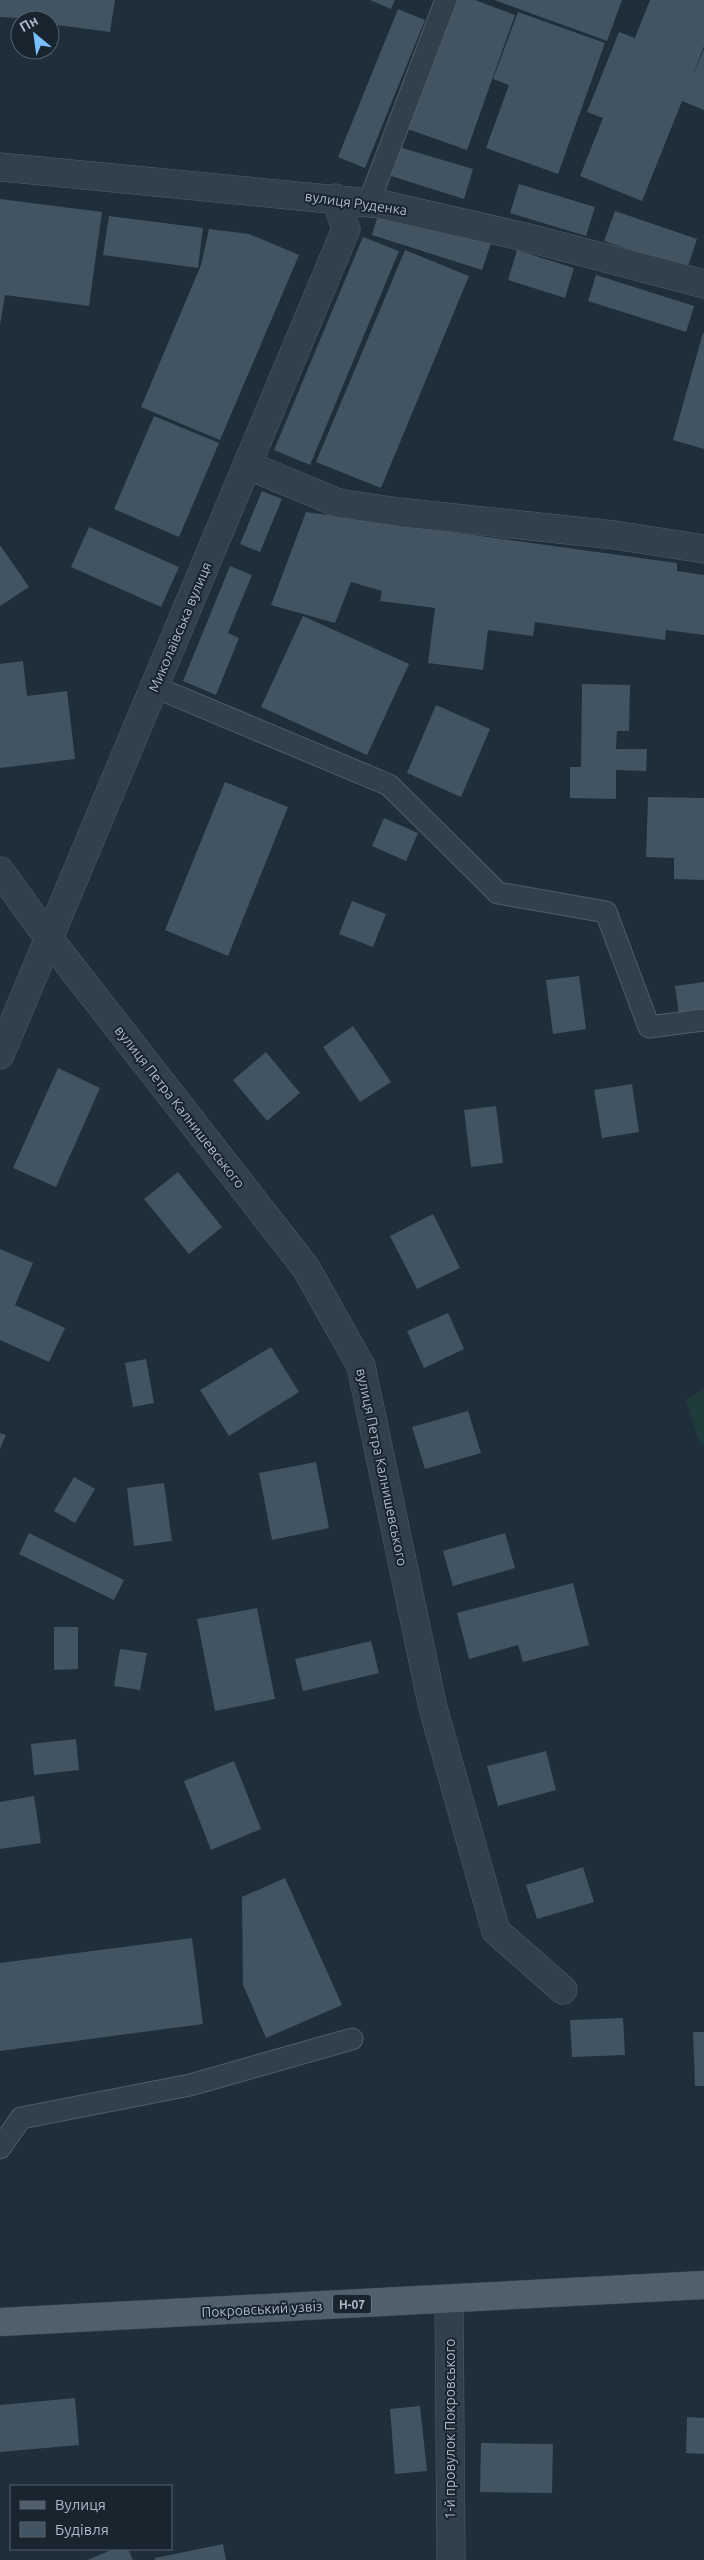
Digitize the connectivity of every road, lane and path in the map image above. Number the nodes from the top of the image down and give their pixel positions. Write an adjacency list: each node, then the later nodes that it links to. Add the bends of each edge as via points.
1 (446, 0): 4 (lane)
2 (0, 167): 3 (street, вулиця Руденка)
3 (335, 198): 4 (street, вулиця Руденка); 6 (street, Миколаївська вулиця, via 346,229)
4 (369, 202): 5 (street, вулиця Руденка, via 533,239)
5 (704, 284)
6 (248, 465): 7 (street, via 338,503 614,535); 8 (street, Миколаївська вулиця)
7 (704, 549)
8 (155, 686): 10 (street, Миколаївська вулиця); 11 (lane, via 389,784 498,893 606,912 649,1027)
9 (0, 871): 10 (street, вулиця Петра Калнишевського)
10 (50, 940): 12 (street, Миколаївська вулиця); 13 (street, вулиця Петра Калнишевського, via 306,1268 361,1366 433,1708 496,1931)
11 (704, 1020)
12 (0, 1055)
13 (563, 1990)
14 (352, 2039): 15 (lane, via 190,2086 21,2118)
15 (0, 2148)
16 (704, 2285): 17 (main road, Покровський узвіз / Н-07)
17 (450, 2299): 18 (main road, Покровський узвіз / Н-07); 19 (street, 1-й провулок Покровського)
18 (0, 2322)
19 (451, 2560)

